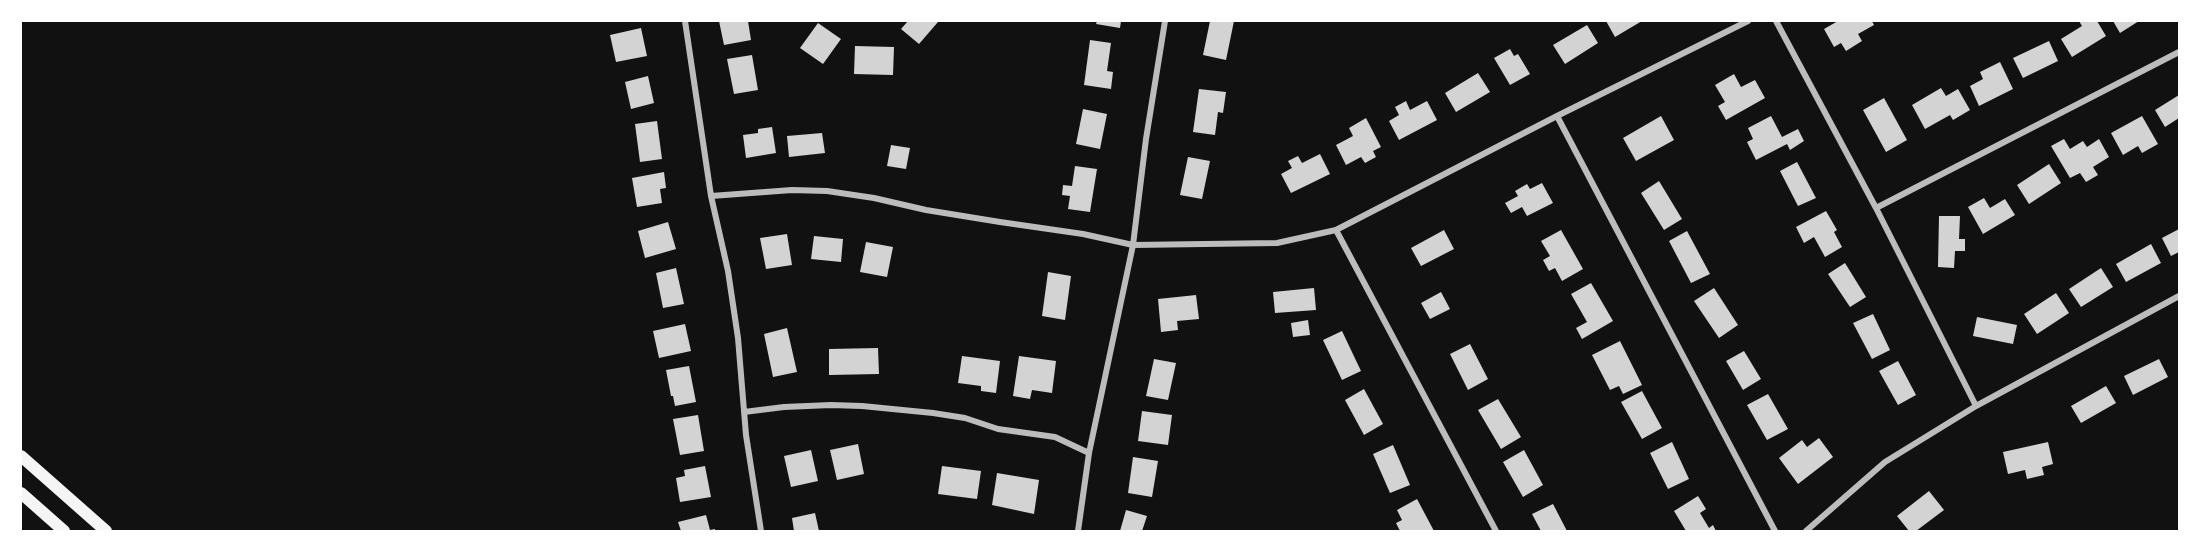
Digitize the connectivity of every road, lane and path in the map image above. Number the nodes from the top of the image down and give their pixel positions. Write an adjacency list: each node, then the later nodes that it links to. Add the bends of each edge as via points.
1 (685, 21): 7 (street)
2 (1165, 21): 10 (street)
3 (1748, 21): 6 (street)
4 (1776, 21): 8 (street)
5 (2179, 52): 8 (street)
6 (1557, 116): 9 (street); 22 (street)
7 (711, 196): 10 (street, via 827,191); 13 (street, via 738,338)
8 (1876, 208): 12 (street)
9 (1336, 230): 10 (street, via 1277,243); 21 (street)
10 (1133, 245): 14 (street)
11 (2179, 296): 12 (street)
12 (1976, 406): 23 (street, via 1885,462)
13 (744, 412): 14 (street, via 831,405 933,413 998,429 1055,437); 19 (street)
14 (1089, 453): 20 (street)
15 (21, 456): 18 (main road)
16 (21, 493): 17 (main road)
17 (64, 531)
18 (106, 531)
19 (761, 531)
20 (1078, 531)
21 (1496, 531)
22 (1775, 531)
23 (1806, 531)

